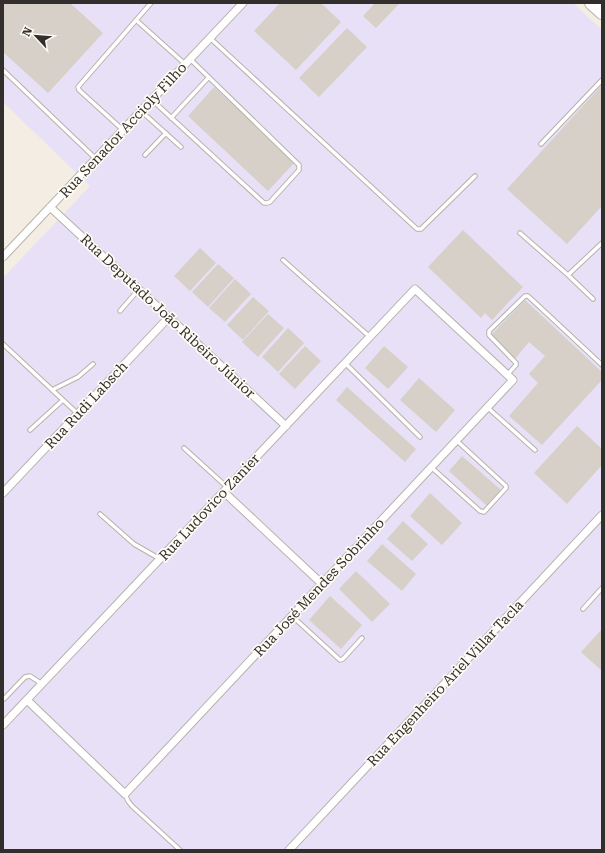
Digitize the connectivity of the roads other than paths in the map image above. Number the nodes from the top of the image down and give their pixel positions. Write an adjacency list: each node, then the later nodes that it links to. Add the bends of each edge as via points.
1 (151, 3): 5 (lane)
2 (243, 3): 6 (street, Rua Senador Accioly Filho)
3 (591, 3): 4 (main road)
4 (602, 13)
5 (136, 20): 7 (lane); 14 (lane, via 78,88)
6 (210, 38): 7 (street, Rua Senador Accioly Filho); 20 (lane, via 417,229 421,229)
7 (188, 62): 9 (lane); 11 (street, Rua Senador Accioly Filho)
8 (3, 70): 19 (lane)
9 (209, 77): 13 (lane); 13 (lane, via 299,165 299,170 270,202 264,203)
10 (602, 80): 16 (lane)
11 (152, 100): 12 (street, Rua Senador Accioly Filho); 13 (lane)
12 (141, 111): 14 (street, Rua Senador Accioly Filho); 15 (lane)
13 (172, 118)
14 (123, 130): 19 (street, Rua Senador Accioly Filho)
15 (166, 133): 17 (lane); 18 (lane)
16 (541, 144)
17 (181, 147)
18 (145, 155)
19 (96, 159): 21 (street, Rua Senador Accioly Filho)
20 (475, 176)
21 (50, 207): 24 (street, Rua Senador Accioly Filho); 27 (street, Rua Deputado João Ribeiro Júnior)
22 (520, 233): 26 (lane)
23 (602, 243): 26 (lane)
24 (3, 257)
25 (283, 260): 31 (lane)
26 (568, 275): 28 (lane)
27 (139, 289): 29 (lane); 30 (street, Rua Deputado João Ribeiro Júnior)
28 (593, 299)
29 (120, 311)
30 (169, 317): 40 (street, Rua Rudi Labsch); 41 (street, Rua Deputado João Ribeiro Júnior)
31 (370, 337): 33 (street, Rua Ludovico Zanier); 36 (street, Rua Ludovico Zanier, via 415,289)
32 (3, 344): 37 (lane)
33 (345, 363): 41 (street, Rua Ludovico Zanier); 43 (lane)
34 (93, 364): 37 (lane, via 78,377)
35 (602, 365): 36 (lane, via 528,296 525,296 489,331 489,335 516,363)
36 (510, 377): 39 (street, Rua José Mendes Sobrinho)
37 (52, 390): 38 (lane)
38 (63, 400): 40 (lane); 42 (lane)
39 (487, 407): 44 (street, Rua José Mendes Sobrinho); 46 (lane)
40 (78, 414): 49 (street, Rua Rudi Labsch)
41 (286, 426): 48 (street, Rua Ludovico Zanier)
42 (30, 430)
43 (420, 438)
44 (456, 440): 47 (street, Rua José Mendes Sobrinho); 47 (lane, via 506,486 484,512)
45 (184, 448): 48 (lane)
46 (535, 450)
47 (431, 467): 53 (street, Rua José Mendes Sobrinho)
48 (226, 490): 52 (street, Rua Ludovico Zanier); 53 (street)
49 (3, 493)
50 (100, 514): 52 (lane, via 134,544)
51 (602, 515): 64 (street, Rua Engenheiro Ariel Villar Tacla)
52 (160, 559): 58 (street, Rua Ludovico Zanier)
53 (322, 584): 56 (street, Rua José Mendes Sobrinho)
54 (602, 588): 55 (lane)
55 (583, 609)
56 (292, 616): 57 (lane, via 340,660); 62 (street, Rua José Mendes Sobrinho)
57 (362, 638)
58 (42, 684): 59 (lane, via 30,676 26,677); 60 (street, Rua Ludovico Zanier)
59 (4, 700)
60 (27, 700): 61 (street, Rua Ludovico Zanier); 62 (street)
61 (3, 725)
62 (125, 794): 63 (lane, via 132,806)
63 (180, 850)
64 (289, 850)

